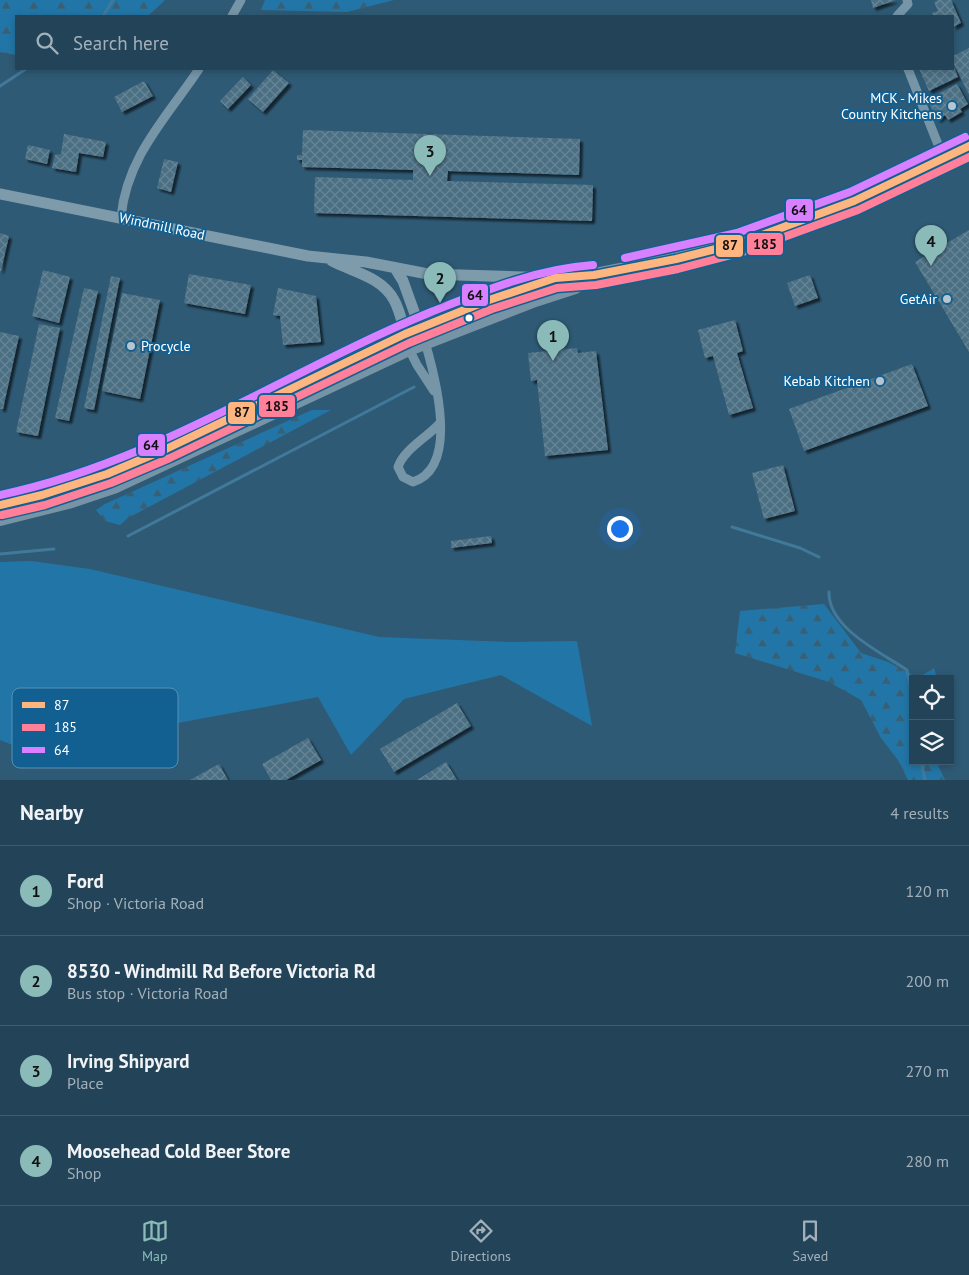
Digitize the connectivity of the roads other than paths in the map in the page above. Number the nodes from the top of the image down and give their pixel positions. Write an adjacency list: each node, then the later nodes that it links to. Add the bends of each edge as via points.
1 (241, 0): 3 (street)
2 (907, 0): 4 (street, via 908,4)
3 (233, 15)
4 (898, 15)
5 (198, 70): 10 (street, via 136,161 125,186)
6 (908, 70): 8 (street)
7 (969, 146): 8 (main road, Windmill Road)
8 (943, 157): 13 (main road, Windmill Road, via 854,201 740,243)
9 (0, 194): 10 (main road, Windmill Road)
10 (121, 217): 11 (main road, Windmill Road)
11 (324, 257): 12 (main road, Windmill Road); 16 (main road, Windmill Road, via 387,288 395,301)
12 (394, 268): 14 (main road, Windmill Road, via 456,276); 15 (main road, via 403,280)
13 (594, 275): 14 (main road, Windmill Road); 17 (main road, via 575,287)
14 (555, 278): 15 (main road)
15 (420, 328): 16 (main road); 17 (main road)
16 (405, 334): 18 (main road, Windmill Road); 21 (main road, via 166,448 78,484)
17 (425, 342): 18 (main road); 19 (street)
18 (410, 349): 19 (street); 22 (main road, via 235,432 92,494)
19 (437, 395): 20 (street)
20 (440, 423): 20 (street, via 400,460 398,467 403,477 413,482 430,472 438,457)
21 (0, 505)
22 (0, 519)

